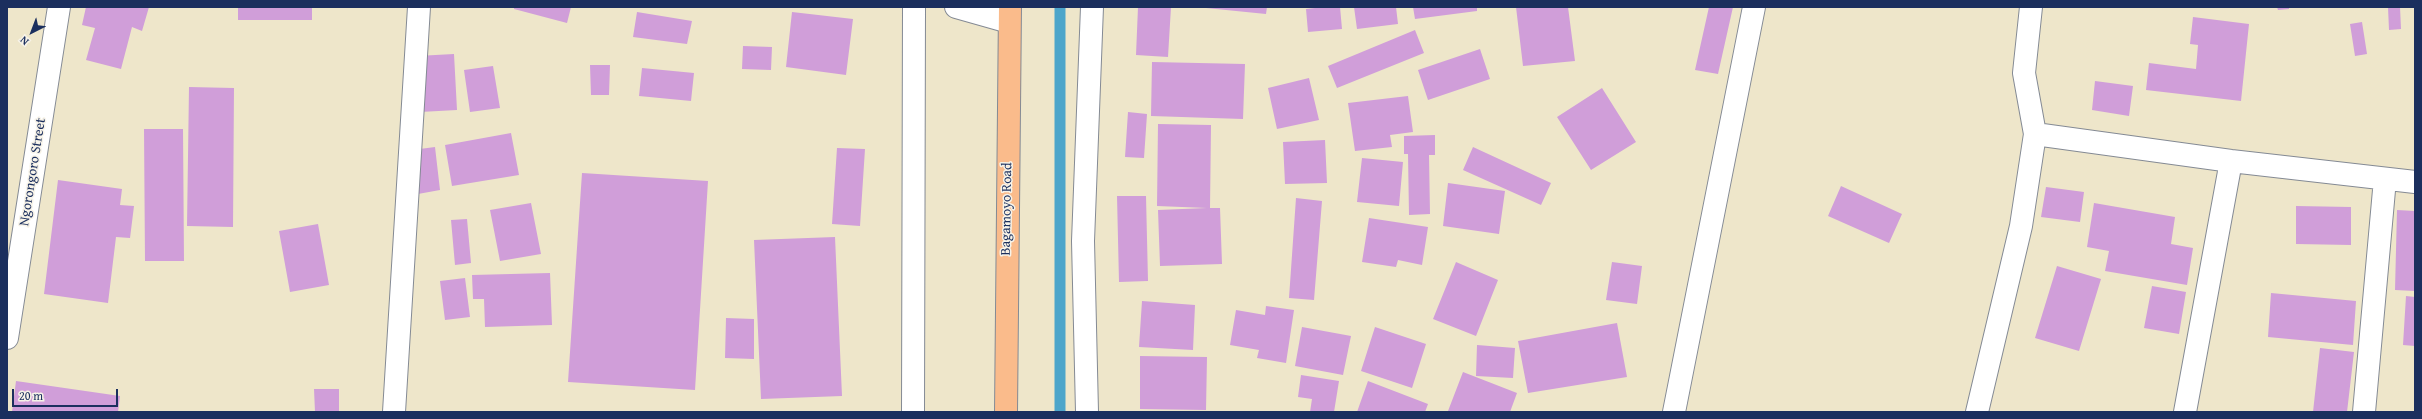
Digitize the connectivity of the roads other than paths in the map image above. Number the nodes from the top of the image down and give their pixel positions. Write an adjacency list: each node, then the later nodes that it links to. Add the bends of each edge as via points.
1 (59, 7): 13 (street, Ngorongoro Street)
2 (419, 7): 14 (street)
3 (914, 7): 15 (street)
4 (956, 7): 8 (street)
5 (1092, 7): 17 (street, via 1083,241)
6 (1754, 7): 18 (street)
7 (2031, 7): 9 (street, via 2024,73)
8 (1010, 14): 16 (highway, Bagamoyo Road)
9 (2035, 134): 10 (street); 19 (street, via 2021,226)
10 (2231, 161): 11 (street); 20 (street)
11 (2385, 179): 12 (street); 21 (street)
12 (2415, 182)
13 (7, 338)
14 (394, 412)
15 (913, 412)
16 (1006, 412)
17 (1087, 412)
18 (1674, 412)
19 (1977, 412)
20 (2185, 412)
21 (2364, 412)

